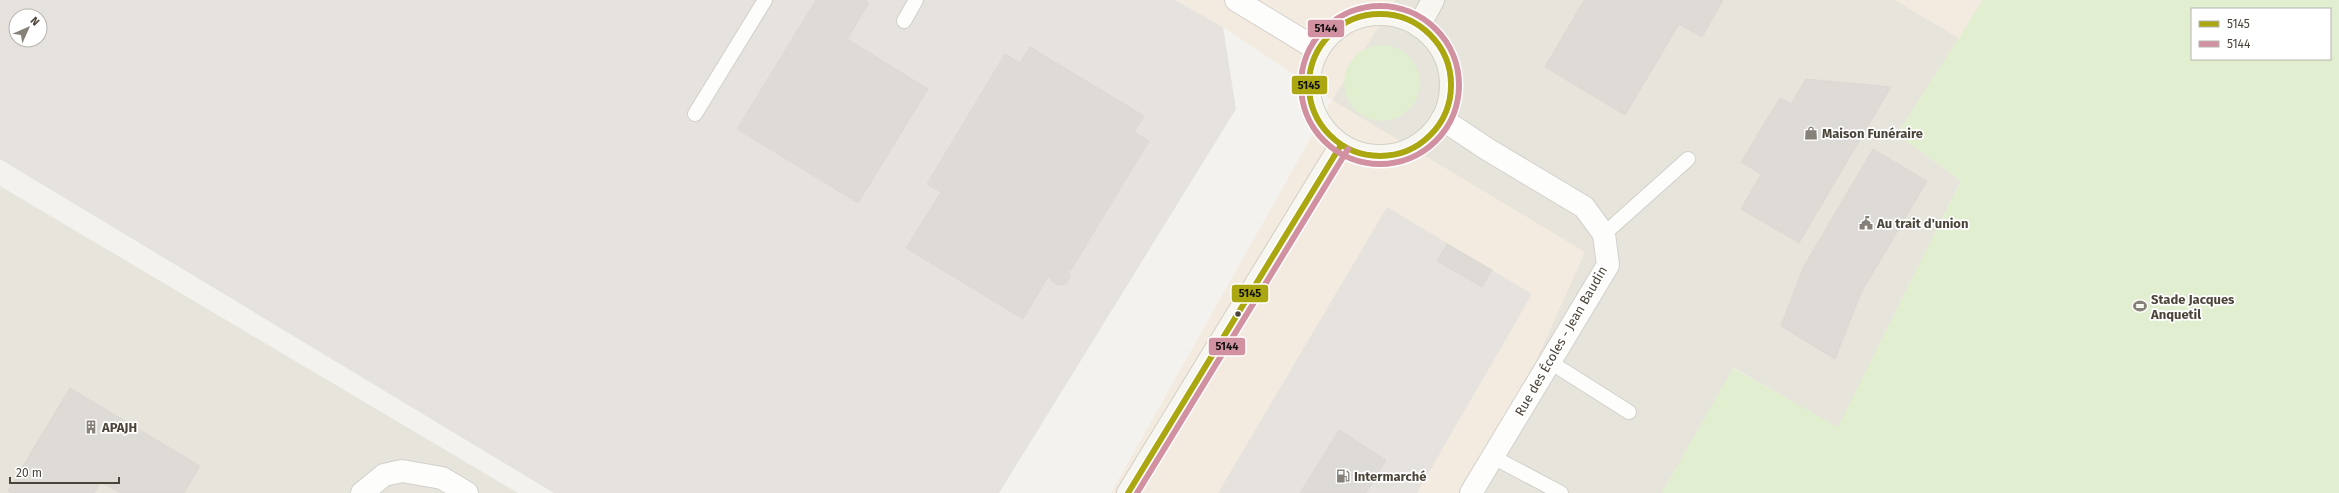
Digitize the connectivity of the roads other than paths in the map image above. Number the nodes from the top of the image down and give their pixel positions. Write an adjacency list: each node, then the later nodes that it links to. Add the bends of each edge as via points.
1 (765, 0): 8 (lane)
2 (916, 0): 5 (lane)
3 (1236, 0): 7 (street)
4 (1433, 0): 6 (main road)
5 (904, 21)
6 (1419, 26): 7 (main road, via 1402,18 1363,16 1345,23 1330,35); 9 (main road, via 1442,52 1449,68 1449,103)
7 (1318, 50): 10 (main road, via 1310,70 1309,92 1314,112 1325,131)
8 (695, 114)
9 (1442, 119): 10 (main road, via 1431,135 1415,147 1397,154 1365,154); 12 (street, Rue des Écoles - Jean Baudin, via 1487,150 1584,207)
10 (1341, 145): 18 (main road)
11 (1688, 159): 12 (lane)
12 (1604, 234): 13 (street, Rue des Écoles - Jean Baudin, via 1608,265)
13 (1550, 362): 14 (lane); 15 (street, Rue des Écoles - Jean Baudin)
14 (1629, 412)
15 (1493, 457): 19 (street, Rue des Écoles - Jean Baudin); 20 (lane)
16 (362, 493): 17 (street, via 384,475 402,471 442,478)
17 (467, 493)
18 (1128, 493)
19 (1471, 493)
20 (1561, 493)

